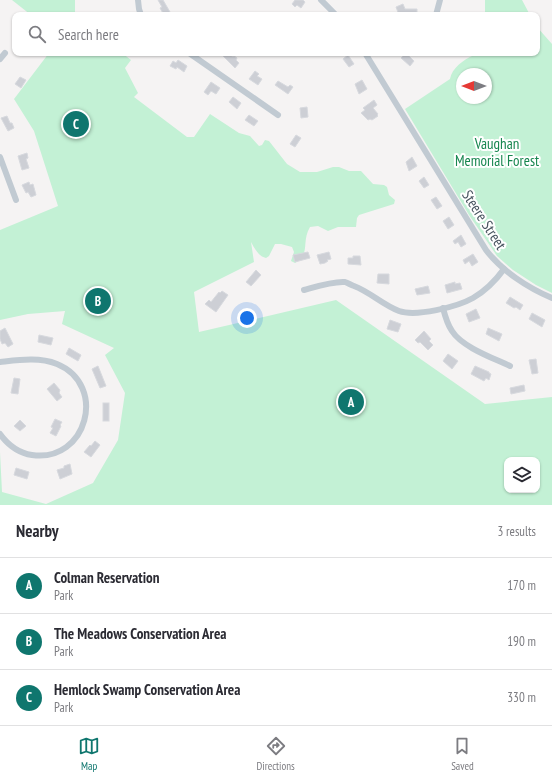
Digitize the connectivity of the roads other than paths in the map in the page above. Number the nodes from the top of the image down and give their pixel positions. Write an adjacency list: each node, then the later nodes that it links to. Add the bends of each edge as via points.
1 (138, 0): 4 (street)
2 (321, 0): 5 (street)
3 (440, 0): 6 (street)
4 (140, 12)
5 (333, 12)
6 (437, 12)
7 (4, 53): 10 (street)
8 (193, 56): 11 (street)
9 (367, 56): 14 (street, Steere Street, via 486,250)
10 (0, 59)
11 (278, 115)
12 (0, 157): 13 (street)
13 (16, 200)
14 (504, 269): 16 (street, Steere Street, via 538,292); 17 (street, via 497,279 473,298)
15 (304, 290): 17 (street, via 346,282 400,312 412,314)
16 (552, 298)
17 (443, 308): 19 (street, via 452,332 460,341)
18 (0, 362): 20 (street, via 36,360 61,366 80,384 87,409 84,424 76,438 64,448 50,454 34,455 19,451 10,446)
19 (510, 366)
20 (0, 434)

